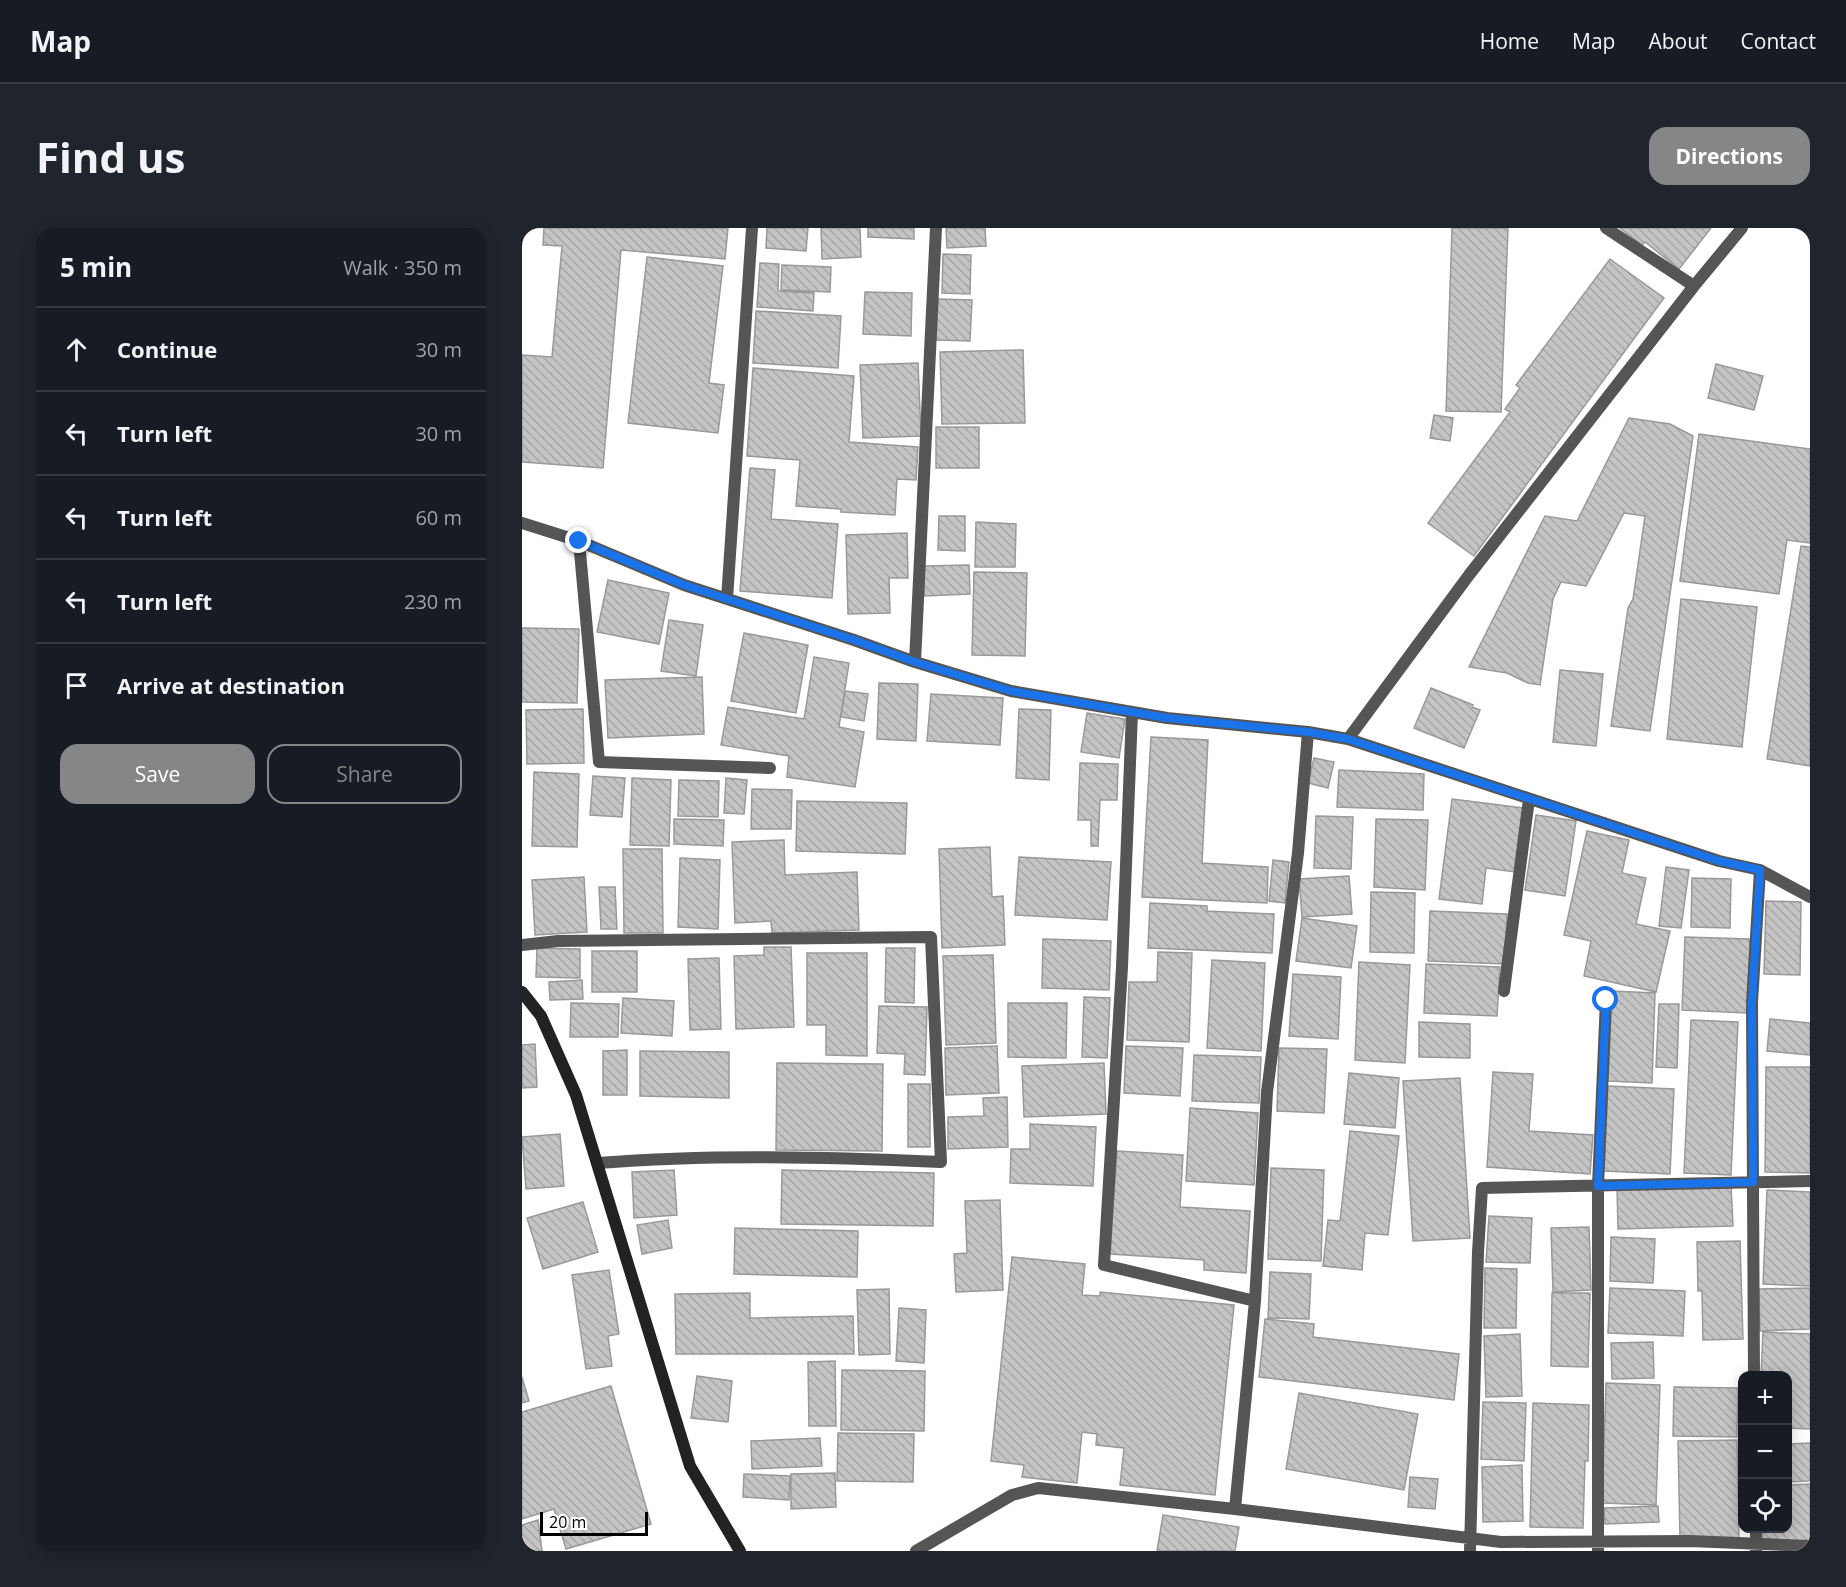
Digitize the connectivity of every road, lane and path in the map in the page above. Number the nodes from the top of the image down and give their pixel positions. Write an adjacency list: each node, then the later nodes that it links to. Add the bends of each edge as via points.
1 (752, 228): 8 (street)
2 (936, 228): 9 (street)
3 (1606, 228): 5 (street)
4 (1742, 228): 5 (street)
5 (1694, 286): 12 (street, via 1469,575)
6 (522, 523): 7 (street)
7 (579, 541): 8 (street); 13 (street, via 599,762)
8 (727, 599): 9 (street)
9 (915, 662): 10 (street, via 1011,691)
10 (1132, 712): 11 (street); 25 (street, via 1104,1265)
11 (1308, 732): 12 (street); 25 (street, via 1298,853 1267,1092)
12 (1348, 739): 14 (street)
13 (770, 768)
14 (1529, 799): 15 (street, via 1719,861); 18 (street)
15 (1760, 870): 16 (street); 23 (street, via 1752,1003)
16 (1810, 897)
17 (522, 945): 21 (street, via 558,941 931,937 941,1162 800,1156)
18 (1504, 991)
19 (522, 992): 21 (main road, via 546,1026 576,1095)
20 (1606, 1000): 24 (street)
21 (598, 1163): 32 (main road, via 690,1466)
22 (1810, 1181): 23 (street)
23 (1753, 1182): 24 (street); 26 (street)
24 (1598, 1186): 28 (street, via 1482,1188); 29 (street)
25 (1255, 1301): 27 (street)
26 (1754, 1371)
27 (1235, 1509): 28 (street); 33 (street, via 1038,1488 1012,1495)
28 (1470, 1545): 29 (street, via 1501,1542)
29 (1598, 1546): 31 (street, via 1690,1541)
30 (1810, 1546): 31 (street)
31 (1756, 1548)
32 (740, 1551)
33 (916, 1551)

